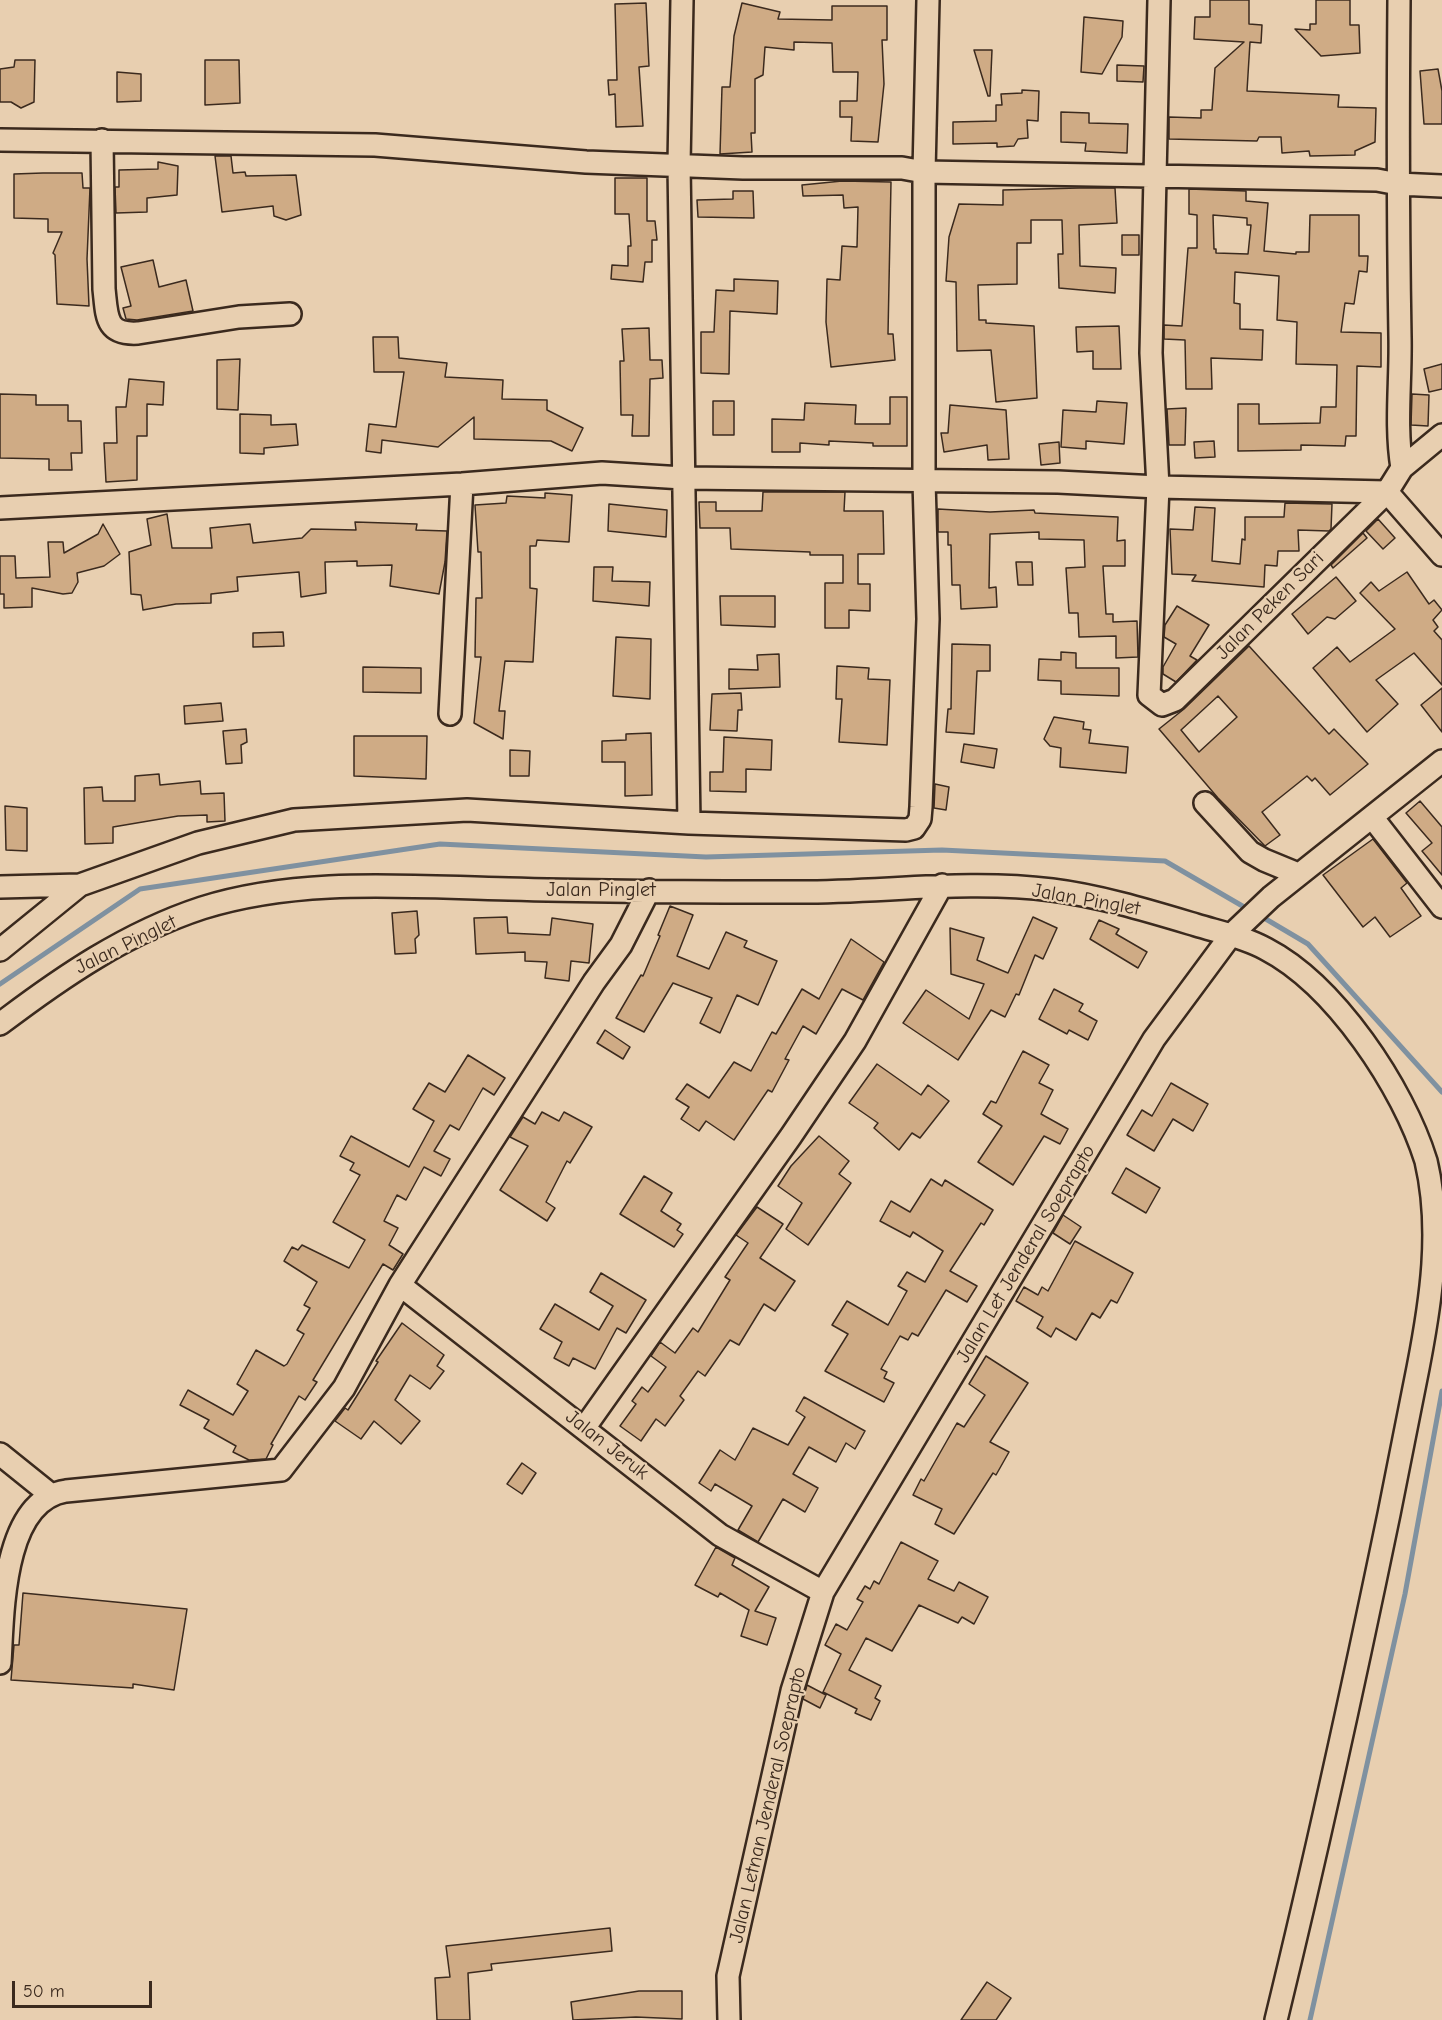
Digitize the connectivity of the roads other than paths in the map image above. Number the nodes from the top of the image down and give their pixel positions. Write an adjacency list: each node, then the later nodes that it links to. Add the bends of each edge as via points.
1 (682, 0): 7 (street)
2 (928, 0): 8 (street)
3 (1159, 0): 9 (street)
4 (1399, 0): 10 (street)
5 (102, 140): 6 (street); 7 (street, via 375,145 586,162); 12 (street, via 104,289 106,312 113,328 126,334 238,316)
6 (0, 141)
7 (679, 165): 8 (street, via 902,168); 15 (street)
8 (924, 172): 9 (street); 16 (street)
9 (1154, 174): 10 (street, via 1377,180); 18 (street, via 1151,353)
10 (1398, 184): 11 (street); 14 (street, via 1398,443)
11 (1442, 186)
12 (290, 314)
13 (1442, 435): 14 (street)
14 (1402, 468): 19 (street)
15 (682, 478): 16 (street); 17 (street, via 602,473); 26 (street)
16 (924, 481): 18 (street); 26 (street, via 928,619 921,807 916,825 906,830)
17 (462, 484): 20 (street); 22 (street)
18 (1158, 487): 19 (street); 19 (street, Jalan Peken Sari, via 1149,695 1162,705 1175,700)
19 (1387, 492): 21 (street)
20 (0, 508)
21 (1442, 555)
22 (450, 714)
23 (1442, 761): 25 (street)
24 (1205, 802): 27 (street, via 1257,857)
25 (1372, 817): 27 (street); 32 (street)
26 (689, 823): 28 (street, via 467,810 294,820 198,843)
27 (1298, 874): 33 (street, Jalan Let Jenderal Soeprapto)
28 (80, 885): 30 (street); 34 (street)
29 (942, 885): 31 (street, Jalan Pinglet, via 796,892); 33 (street, Jalan Pinglet, via 1052,890); 37 (street, via 855,1041)
30 (0, 887)
31 (649, 890): 35 (street, Jalan Pinglet, via 359,885 259,896 202,908 123,942 63,976); 36 (street, via 621,945)
32 (1441, 904)
33 (1237, 930): 40 (street, Jalan Let Jenderal Soeprapto, via 1154,1040); 43 (street, Jalan Pinglet, via 1311,980 1380,1065 1427,1163 1435,1233 1434,1286 1400,1460 1347,1717)
34 (0, 950)
35 (0, 1024)
36 (400, 1285): 37 (street, Jalan Jeruk); 39 (street, via 344,1388 281,1470)
37 (585, 1427): 40 (street, Jalan Jeruk, via 720,1535)
38 (0, 1454): 39 (street)
39 (51, 1495): 41 (street, via 29,1512 18,1535 4,1600)
40 (823, 1592): 42 (street, Jalan Letnan Jenderal Soeprapto, via 792,1691 728,1976)
41 (0, 1664)
42 (729, 2020)
43 (1276, 2020)

